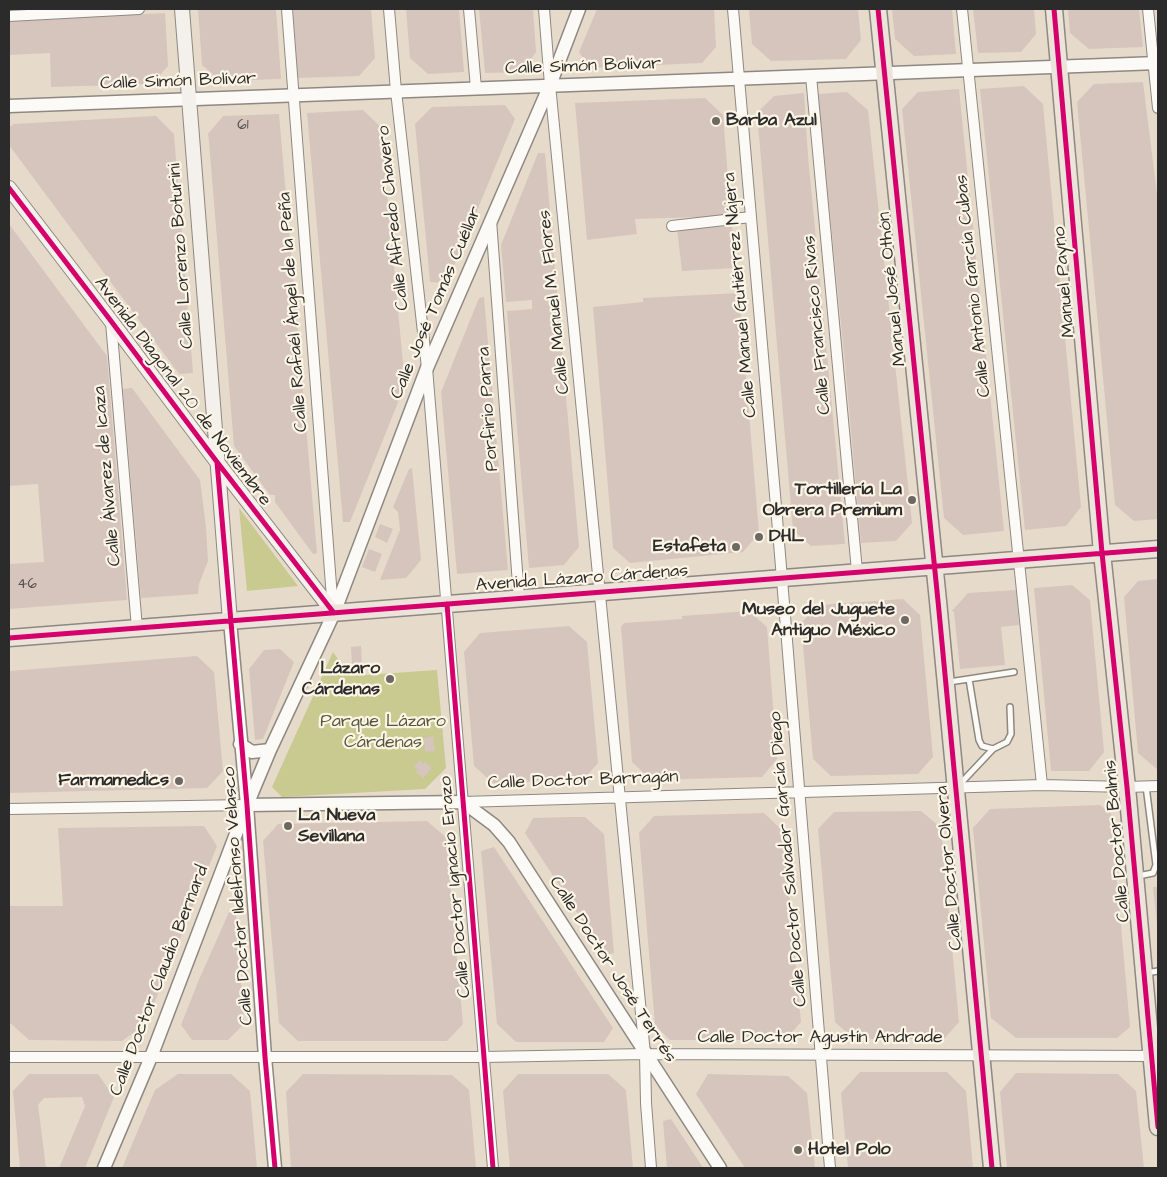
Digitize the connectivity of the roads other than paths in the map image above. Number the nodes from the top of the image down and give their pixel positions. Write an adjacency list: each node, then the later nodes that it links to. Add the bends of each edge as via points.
1 (139, 9): 13 (street)
2 (182, 9): 24 (main road, Calle Lorenzo Boturini)
3 (287, 9): 23 (street, Calle Rafaél Ángel de la Peña)
4 (389, 9): 22 (street, Calle Alfredo Chavero)
5 (469, 9): 21 (street)
6 (544, 9): 20 (street, Calle Manuel M. Flores)
7 (579, 9): 20 (street, Calle José Tomás Cuéllar)
8 (733, 9): 19 (street, Calle Manuel Gutiérrez Nájera)
9 (878, 9): 17 (main road, Manuel José Othón)
10 (962, 9): 16 (street, Calle Antonio García Cubas)
11 (1054, 9): 15 (main road, Manuel Payno)
12 (1148, 9): 14 (street)
13 (9, 16)
14 (1156, 63): 15 (street, Calle Simón Bolívar); 26 (street)
15 (1060, 67): 16 (street, Calle Simón Bolívar); 35 (main road, Manuel Payno)
16 (968, 70): 17 (street, Calle Simón Bolívar); 36 (street, Calle Antonio García Cubas)
17 (884, 73): 18 (street, Calle Simón Bolívar); 37 (main road, Manuel José Othón)
18 (811, 76): 19 (street, Calle Simón Bolívar); 38 (street, Calle Francisco Rivas)
19 (739, 79): 20 (street, Calle Simón Bolívar); 28 (street, Calle Manuel Gutiérrez Nájera)
20 (550, 85): 21 (street, Calle Simón Bolívar); 29 (street, Calle José Tomás Cuéllar); 40 (street, Calle Manuel M. Flores)
21 (476, 88): 22 (street, Calle Simón Bolívar)
22 (396, 91): 23 (street, Calle Simón Bolívar); 32 (street, Calle Alfredo Chavero)
23 (294, 96): 24 (street, Calle Simón Bolívar); 43 (street, Calle Rafaél Ángel de la Peña)
24 (189, 100): 25 (street, Calle Simón Bolívar); 33 (main road, Calle Lorenzo Boturini)
25 (9, 106)
26 (1158, 108)
27 (9, 188): 31 (main road, Avenida Diagonal 20 de Noviembre)
28 (751, 217): 30 (street); 39 (street, Calle Manuel Gutiérrez Nájera)
29 (491, 218): 32 (street, Calle José Tomás Cuéllar); 41 (street, Porfirio Parra)
30 (672, 226)
31 (111, 321): 33 (main road, Avenida Diagonal 20 de Noviembre); 45 (street, Calle Álvarez de Icaza)
32 (426, 368): 42 (street, Calle Alfredo Chavero); 43 (street, Calle José Tomás Cuéllar)
33 (217, 462): 43 (main road, Avenida Diagonal 20 de Noviembre); 44 (main road, Calle Lorenzo Boturini)
34 (1158, 549): 35 (main road, Avenida Lázaro Cárdenas)
35 (1102, 553): 36 (main road, Avenida Lázaro Cárdenas); 57 (main road, Calle Doctor Balmis)
36 (1019, 559): 37 (main road, Avenida Lázaro Cárdenas); 54 (street, Calle Antonio García Cubas)
37 (934, 566): 38 (main road, Avenida Lázaro Cárdenas); 49 (main road, Calle Doctor Olvera)
38 (857, 572): 39 (main road, Avenida Lázaro Cárdenas)
39 (782, 578): 40 (main road, Avenida Lázaro Cárdenas); 59 (street, Calle Doctor Salvador García Diego)
40 (600, 592): 41 (main road, Avenida Lázaro Cárdenas); 60 (street, Calle Manuel M. Flores)
41 (520, 598): 42 (main road, Avenida Lázaro Cárdenas)
42 (447, 604): 43 (main road, Avenida Lázaro Cárdenas); 61 (street, Calle Doctor Ignacio Erazo)
43 (334, 613): 44 (main road, Avenida Lázaro Cárdenas); 52 (street, Calle José Tomás Cuéllar)
44 (230, 621): 45 (main road, Avenida Lázaro Cárdenas); 51 (street, Calle Doctor Ildelfonso Velasco)
45 (137, 628): 46 (main road, Avenida Lázaro Cárdenas)
46 (9, 638)
47 (1014, 672): 48 (lane)
48 (969, 679): 49 (lane); 53 (lane, via 979,740 982,746)
49 (946, 682): 58 (main road, Calle Doctor Olvera)
50 (1010, 707): 53 (lane, via 1012,734 1007,742)
51 (240, 744): 52 (street, via 252,752); 62 (street, Calle Doctor Ildelfonso Velasco)
52 (270, 750): 62 (street, Calle Doctor Claudio Bernard)
53 (993, 750): 58 (lane)
54 (1042, 785): 57 (street, Calle Doctor Barragán); 58 (street, Calle Doctor Barragán)
55 (1146, 786): 56 (street, Calle Doctor Barragán); 57 (street, Calle Doctor Barragán); 64 (lane, via 1156,865 1152,873)
56 (1158, 786)
57 (1127, 787): 64 (main road, Calle Doctor Balmis)
58 (956, 788): 59 (street, Calle Doctor Barragán); 68 (main road, Calle Doctor Olvera)
59 (800, 792): 60 (street, Calle Doctor Barragán); 67 (street, Calle Doctor Salvador García Diego)
60 (620, 797): 61 (street, Calle Doctor Barragán); 66 (street, Calle Manuel M. Flores)
61 (463, 802): 62 (street, Calle Doctor Barragán); 66 (street, Calle Doctor José Terrés, via 494,825 509,842); 73 (street, Calle Doctor Ignacio Erazo)
62 (247, 805): 63 (street, Calle Doctor Barragán); 71 (street, Calle Doctor Claudio Bernard); 72 (street, Calle Doctor Ildelfonso Velasco)
63 (9, 809)
64 (1135, 876): 65 (main road, Calle Doctor Balmis)
65 (1151, 972): 69 (main road, Calle Doctor Balmis)
66 (645, 1054): 67 (street, Calle Doctor Agustín Andrade); 73 (street, Calle Doctor Agustín Andrade); 78 (street, Calle Manuel M. Flores); 79 (street, Calle Doctor José Terrés)
67 (822, 1055): 68 (street, Calle Doctor Agustín Andrade); 80 (street, Calle Doctor Salvador García Diego)
68 (981, 1055): 69 (street, Calle Doctor Agustín Andrade); 81 (main road, Calle Doctor Olvera)
69 (1155, 1056): 74 (main road, Calle Doctor Balmis)
70 (9, 1057): 71 (street, Calle Doctor Agustín Andrade)
71 (151, 1057): 72 (street, Calle Doctor Agustín Andrade); 75 (street, Calle Doctor Claudio Bernard)
72 (265, 1057): 73 (street, Calle Doctor Agustín Andrade); 76 (street, Calle Doctor Ildelfonso Velasco)
73 (484, 1057): 77 (street, Calle Doctor Ignacio Erazo)
74 (1158, 1128)
75 (104, 1168)
76 (275, 1168)
77 (494, 1168)
78 (651, 1168)
79 (720, 1168)
80 (830, 1168)
81 (992, 1168)

